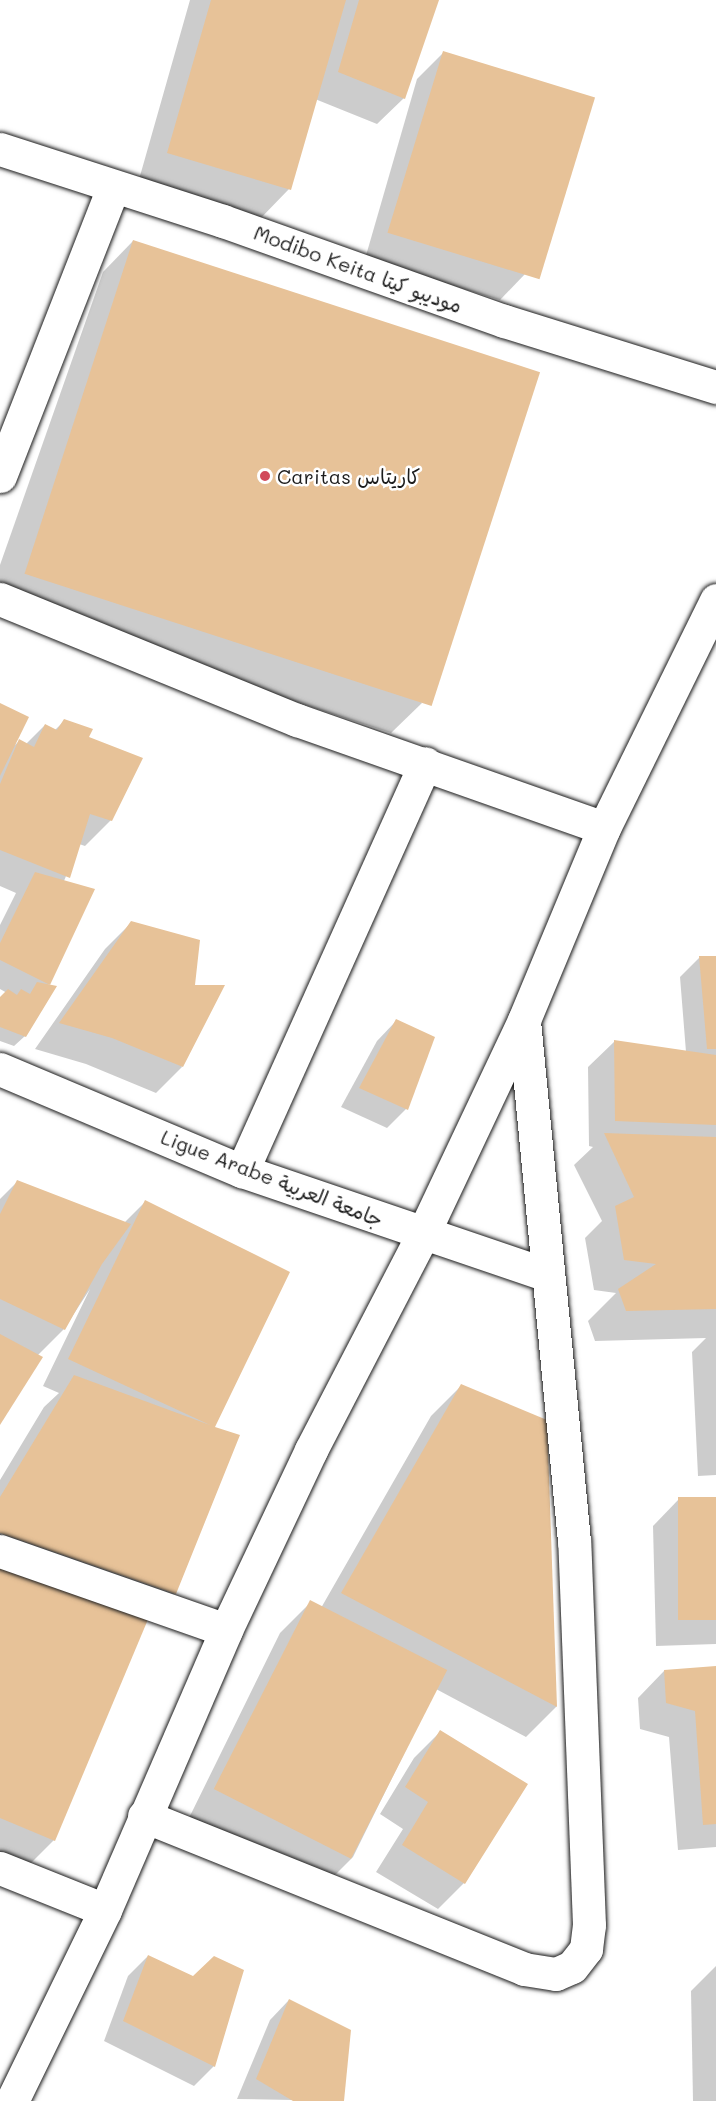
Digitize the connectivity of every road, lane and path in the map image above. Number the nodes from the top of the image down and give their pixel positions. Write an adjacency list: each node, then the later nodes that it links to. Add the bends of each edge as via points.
1 (0, 149): 2 (street, Modibo Keita موديبو كيتا)
2 (113, 187): 3 (street, Modibo Keita موديبو كيتا, via 223,221 504,321); 4 (street)
3 (716, 387)
4 (0, 476)
5 (0, 598): 7 (street, via 266,708)
6 (716, 600): 8 (street)
7 (425, 763): 8 (street); 11 (street)
8 (604, 828): 9 (street)
9 (524, 1020): 12 (street); 13 (street)
10 (0, 1069): 11 (street, Ligue Arabe جامعة العربية)
11 (242, 1171): 12 (street, Ligue Arabe جامعة العربية)
12 (423, 1234): 13 (street, Ligue Arabe جامعة العربية); 15 (street, via 311,1449)
13 (548, 1275): 16 (street, via 574,1541 589,1925 585,1949 572,1967 556,1974 524,1970)
14 (0, 1551): 15 (street)
15 (226, 1630): 16 (street)
16 (144, 1816): 18 (street)
17 (0, 1868): 18 (street)
18 (105, 1910): 19 (street)
19 (12, 2101)

